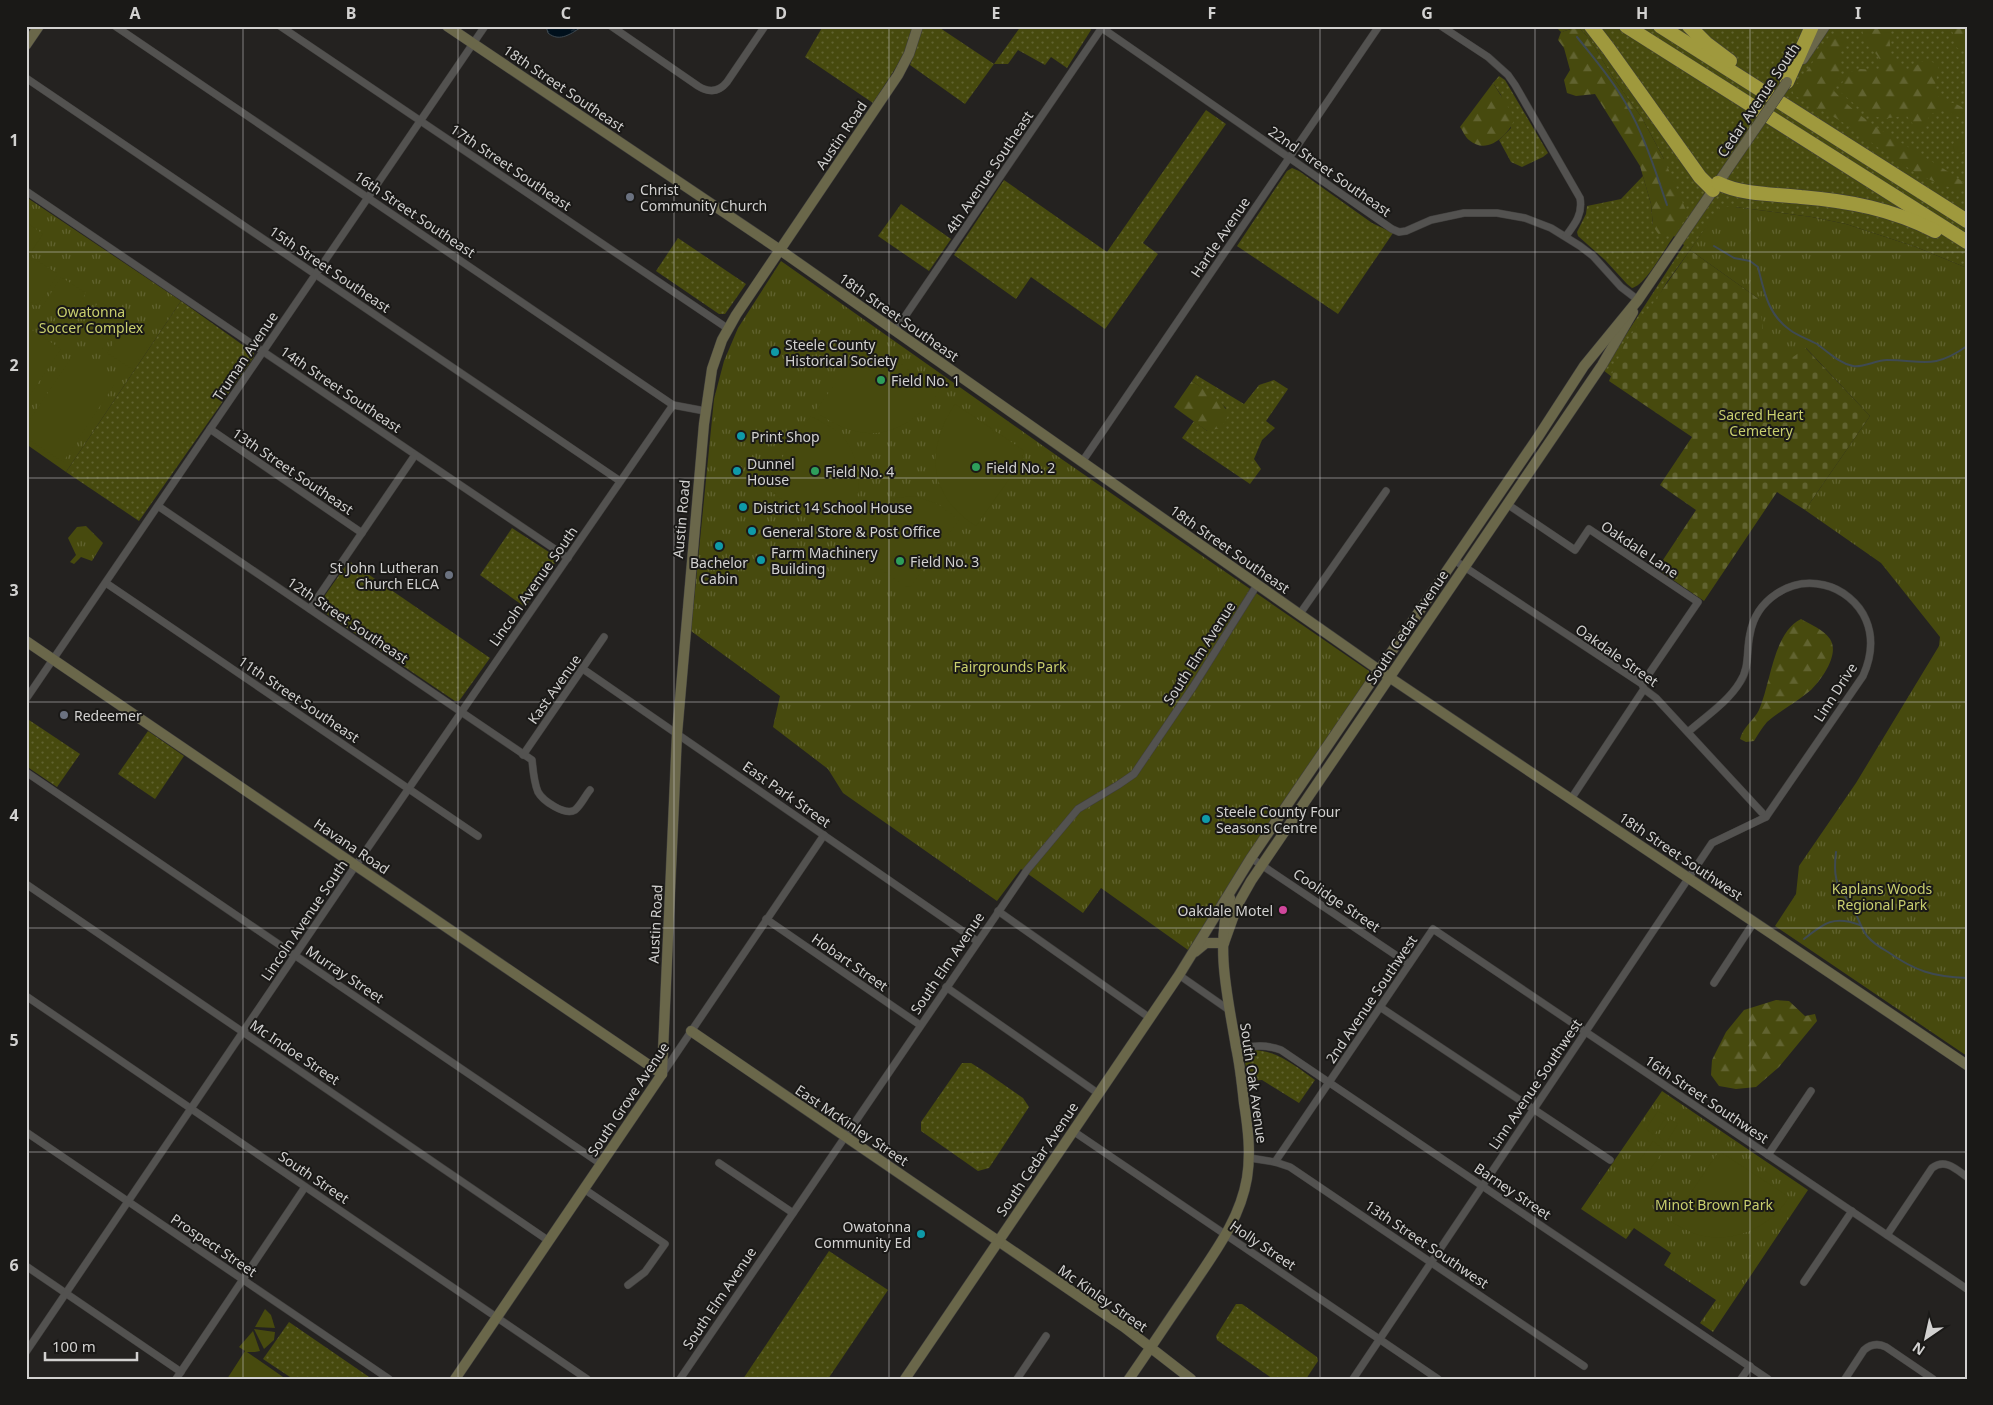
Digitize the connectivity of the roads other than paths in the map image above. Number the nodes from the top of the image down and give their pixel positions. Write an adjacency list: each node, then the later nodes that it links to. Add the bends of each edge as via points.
1 (39, 26): 19 (street)
2 (115, 26): 27 (street, 16th Street Southeast)
3 (280, 26): 22 (street, 17th Street Southeast)
4 (447, 26): 18 (street, 18th Street Southeast)
5 (485, 26): 18 (street, Truman Avenue)
6 (611, 26): 7 (street, via 698,86 712,91 727,82)
7 (765, 26)
8 (918, 26): 32 (street, Austin Road, via 898,75)
9 (1379, 26): 24 (street, Hartle Avenue)
10 (1441, 26): 29 (street, via 1488,57 1515,85 1580,198 1579,218)
11 (1591, 26): 25 (highway, via 1700,177)
12 (1626, 26): 30 (highway)
13 (1660, 26): 23 (highway)
14 (1689, 26): 23 (highway, via 1720,54)
15 (1812, 26): 21 (highway)
16 (1825, 26): 21 (street, Cedar Avenue South)
17 (1101, 27): 24 (street, 22nd Street Southeast); 36 (street, 4th Avenue Southeast)
18 (473, 44): 22 (street, Truman Avenue); 32 (street, 18th Street Southeast)
19 (26, 45)
20 (26, 78): 33 (street, 15th Street Southeast)
21 (1787, 82): 25 (street, Cedar Avenue South, bridge)
22 (420, 121): 27 (street, Truman Avenue); 35 (street, 17th Street Southeast)
23 (1834, 136): 28 (highway)
24 (1289, 158): 29 (street, 22nd Street Southeast, via 1399,232 1447,216 1480,212 1525,218); 42 (street, Hartle Avenue)
25 (1716, 186): 31 (highway, via 1882,209 1920,224); 34 (street, South Cedar Avenue)
26 (26, 191): 37 (street, 14th Street Southeast)
27 (368, 198): 33 (street, Truman Avenue); 38 (street, 16th Street Southeast)
28 (1967, 221)
29 (1566, 236): 34 (street, 22nd Street Southeast)
30 (1967, 242)
31 (1967, 249)
32 (780, 250): 35 (street, Austin Road); 36 (street, 18th Street Southeast)
33 (316, 274): 37 (street, Truman Avenue); 43 (street, 15th Street Southeast)
34 (1638, 300): 45 (street, South Cedar Avenue, via 1602,365); 49 (street, South Cedar Avenue, via 1584,366)
35 (727, 328): 39 (street, Austin Road, via 712,369)
36 (895, 331): 42 (street, 18th Street Southeast)
37 (263, 352): 40 (street, Truman Avenue); 41 (street, 14th Street Southeast)
38 (673, 405): 39 (street, 16th Street Southeast); 43 (street, Lincoln Avenue South)
39 (705, 411): 65 (street, Austin Road)
40 (210, 429): 46 (street, Truman Avenue); 47 (street, 13th Street Southeast)
41 (415, 454): 47 (street); 48 (street, 14th Street Southeast)
42 (1082, 462): 52 (street, 18th Street Southeast)
43 (620, 481): 48 (street, Lincoln Avenue South)
44 (1386, 491): 54 (street)
45 (1507, 504): 50 (street, South Cedar Avenue); 61 (street, Oakdale Lane, via 1575,550 1589,529 1698,602)
46 (158, 506): 51 (street, Truman Avenue); 53 (street, 12th Street Southeast)
47 (362, 532): 53 (street)
48 (568, 558): 63 (street, Lincoln Avenue South)
49 (1454, 560): 50 (street, Oakdale Street); 59 (street, South Cedar Avenue)
50 (1464, 567): 60 (street, South Cedar Avenue); 61 (street, Oakdale Street)
51 (106, 583): 57 (street, Truman Avenue); 68 (street, 11th Street Southeast)
52 (1257, 585): 54 (street, 18th Street Southeast); 80 (street, South Elm Avenue, via 1194,687 1134,774 1072,814)
53 (310, 609): 63 (street, 12th Street Southeast)
54 (1299, 614): 59 (street, 18th Street Southeast)
55 (604, 637): 58 (street, Kast Avenue)
56 (26, 640): 57 (street, Havana Road)
57 (54, 659): 62 (street, Truman Avenue); 75 (street, Havana Road)
58 (583, 668): 65 (street, East Park Street); 66 (street, Kast Avenue)
59 (1380, 670): 60 (street, 18th Street Southwest); 74 (street, South Cedar Avenue)
60 (1390, 677): 70 (street, 18th Street Southwest); 76 (street, South Cedar Avenue)
61 (1643, 687): 64 (street, Oakdale Street); 70 (street)
62 (26, 700)
63 (461, 712): 66 (street, 12th Street Southeast); 68 (street, Lincoln Avenue South)
64 (1688, 732): 71 (street, Oakdale Street); 71 (street, Linn Drive, via 1740,682 1747,666 1752,625 1759,610 1772,596 1799,584 1816,584 1840,591 1856,604 1871,639 1870,656 1863,676)
65 (677, 734): 72 (street, East Park Street); 102 (street, Austin Road)
66 (523, 755): 69 (street, via 532,760 538,792 561,810 570,812 576,809)
67 (26, 772): 86 (street, Murray Street)
68 (408, 789): 73 (street, 11th Street Southeast); 75 (street, Lincoln Avenue South)
69 (590, 790)
70 (1570, 799): 77 (street, 18th Street Southwest)
71 (1766, 817): 77 (street, Linn Drive, via 1712,843)
72 (824, 835): 81 (street, South Grove Avenue); 84 (street, East Park Street)
73 (478, 836)
74 (1251, 858): 76 (street, Coolidge Street); 78 (street, South Cedar Avenue)
75 (356, 865): 86 (street, Lincoln Avenue South); 102 (street, Havana Road)
76 (1261, 865): 85 (street, South Cedar Avenue, via 1238,904); 88 (street, Coolidge Street)
77 (1688, 878): 82 (street, 18th Street Southwest); 99 (street, Linn Avenue Southwest)
78 (1237, 881): 85 (street, South Oak Avenue, via 1226,910); 87 (street, South Cedar Avenue)
79 (26, 884): 98 (street, Mc Indoe Street)
80 (998, 911): 84 (street, South Elm Avenue); 95 (street)
81 (766, 919): 96 (street, Hobart Street); 97 (street, South Grove Avenue)
82 (1754, 922): 90 (street); 101 (street, 18th Street Southwest)
83 (1433, 929): 88 (street, 2nd Avenue Southwest); 99 (street, 16th Street Southwest)
84 (977, 941): 91 (street, South Elm Avenue)
85 (1224, 943): 87 (street, South Cedar Avenue, via 1206,943); 94 (street, South Oak Avenue, via 1224,977)
86 (295, 955): 98 (street, Lincoln Avenue South); 116 (street, Murray Street)
87 (1192, 955): 89 (street, South Cedar Avenue)
88 (1409, 964): 93 (street, 2nd Avenue Southwest)
89 (1179, 975): 94 (street); 95 (street, South Cedar Avenue)
90 (1714, 983)
91 (946, 987): 96 (street, South Elm Avenue); 105 (street)
92 (26, 996): 106 (street, South Street)
93 (1380, 1007): 103 (street, 2nd Avenue Southwest); 107 (street)
94 (1229, 1010): 100 (street, South Oak Avenue)
95 (1150, 1018): 105 (street, South Cedar Avenue)
96 (920, 1025): 110 (street, South Elm Avenue)
97 (691, 1031): 102 (street, South Grove Avenue); 110 (street, East McKinley Street)
98 (243, 1032): 106 (street, Lincoln Avenue South); 126 (street, Mc Indoe Street)
99 (1585, 1032): 107 (street, Linn Avenue Southwest); 111 (street, 16th Street Southwest)
100 (1237, 1048): 103 (street, Barney Street, via 1269,1045); 112 (street, South Oak Avenue)
101 (1967, 1065)
102 (662, 1074): 116 (street, South Grove Avenue)
103 (1329, 1082): 114 (street, 2nd Avenue Southwest); 118 (street, Barney Street)
104 (1811, 1091): 111 (street)
105 (1098, 1094): 108 (street, South Cedar Avenue)
106 (191, 1108): 119 (street, South Street); 121 (street, Lincoln Avenue South)
107 (1533, 1109): 113 (street); 118 (street, Linn Avenue Southwest)
108 (1073, 1131): 124 (street, Holly Street); 127 (street, South Cedar Avenue)
109 (26, 1132): 121 (street, Prospect Street)
110 (844, 1136): 123 (street, South Elm Avenue); 127 (street, East McKinley Street)
111 (1768, 1155): 122 (street, 16th Street Southwest)
112 (1250, 1158): 114 (street, 13th Street Southwest); 124 (street, South Oak Avenue, via 1240,1205)
113 (1610, 1160)
114 (1275, 1162): 128 (street, 13th Street Southwest, via 1290,1167)
115 (719, 1163): 123 (street)
116 (601, 1164): 120 (street, South Grove Avenue)
117 (1967, 1177): 125 (street, via 1946,1164 1936,1165)
118 (1482, 1186): 128 (street, Linn Avenue Southwest); 141 (street, Barney Street)
119 (305, 1187): 130 (street); 135 (street, South Street)
120 (584, 1189): 126 (street, South Grove Avenue); 132 (street, via 665,1244 645,1272)
121 (128, 1201): 130 (street, Prospect Street); 134 (street, Lincoln Avenue South)
122 (1852, 1211): 125 (street, 16th Street Southwest); 131 (street)
123 (792, 1213): 147 (street, South Elm Avenue)
124 (1226, 1235): 137 (street, Holly Street); 138 (street, South Oak Avenue)
125 (1887, 1235): 133 (street, 16th Street Southwest)
126 (549, 1241): 135 (street, South Grove Avenue)
127 (998, 1242): 138 (street, Mc Kinley Street); 148 (street, South Cedar Avenue)
128 (1431, 1262): 137 (street, Linn Avenue Southwest); 140 (street, 13th Street Southwest)
129 (26, 1266): 134 (street)
130 (243, 1280): 142 (street); 144 (street, Prospect Street)
131 (1804, 1282)
132 (628, 1285)
133 (1967, 1289)
134 (66, 1293): 139 (street, Lincoln Avenue South); 142 (street)
135 (496, 1317): 145 (street, South Grove Avenue); 146 (street, South Street)
136 (1046, 1336): 149 (street)
137 (1380, 1339): 152 (street, Linn Avenue Southwest); 153 (street, Holly Street)
138 (1150, 1348): 150 (street, South Oak Avenue); 151 (street, Mc Kinley Street)
139 (26, 1352)
140 (1584, 1366)
141 (1750, 1366): 154 (street); 155 (street, Barney Street)
142 (181, 1372): 143 (street)
143 (176, 1379)
144 (389, 1379)
145 (455, 1379)
146 (587, 1379)
147 (680, 1379)
148 (905, 1379)
149 (1017, 1379)
150 (1129, 1379)
151 (1191, 1379)
152 (1353, 1379)
153 (1438, 1379)
154 (1741, 1379)
155 (1768, 1379)
156 (1845, 1379): 157 (street, via 1864,1350 1878,1344)
157 (1933, 1379)

